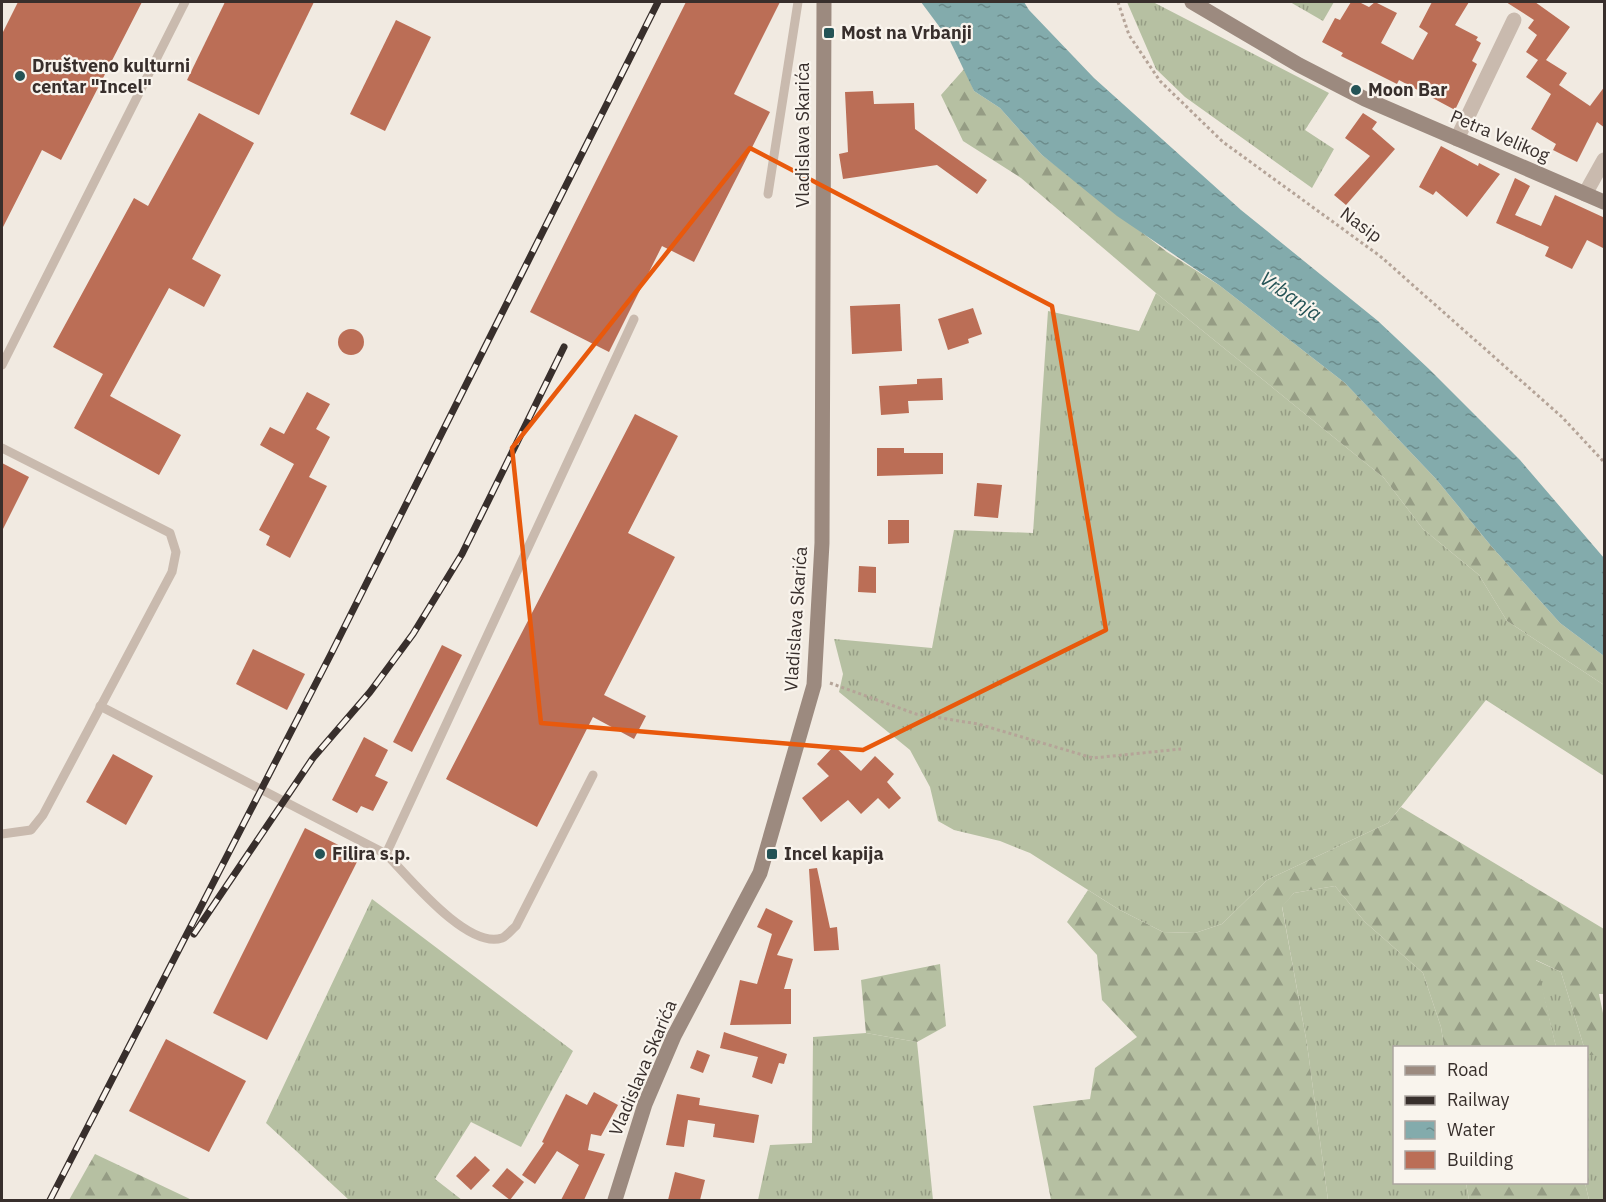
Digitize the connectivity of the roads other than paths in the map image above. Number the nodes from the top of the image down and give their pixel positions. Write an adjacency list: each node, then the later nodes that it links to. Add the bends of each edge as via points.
1 (185, 2): 12 (lane)
2 (798, 2): 8 (lane)
3 (824, 2): 18 (street, Vladislava Skarića, via 822,543 810,704 760,873 674,1036 645,1104)
4 (1192, 2): 6 (street, Petra Velikog, via 1356,94)
5 (1514, 21): 6 (street)
6 (1457, 139): 9 (street, Petra Velikog)
7 (1605, 160): 9 (street)
8 (768, 194)
9 (1586, 194): 10 (street, Petra Velikog)
10 (1605, 202)
11 (634, 319): 17 (lane)
12 (2, 365)
13 (2, 448): 14 (lane, via 170,533 176,552 172,572)
14 (100, 706): 16 (lane, via 42,816 31,830); 17 (lane)
15 (593, 775): 17 (lane, via 516,926 502,938 470,933)
16 (2, 834)
17 (386, 854)
18 (615, 1200)

